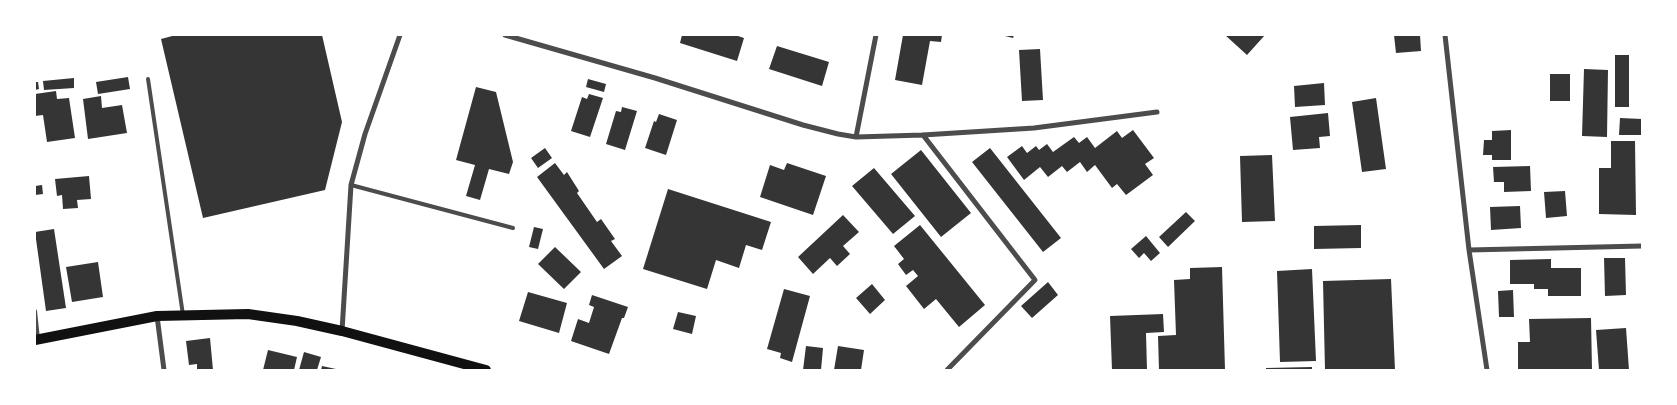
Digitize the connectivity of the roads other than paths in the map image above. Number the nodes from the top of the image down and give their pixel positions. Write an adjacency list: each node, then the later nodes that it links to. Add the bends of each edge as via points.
1 (400, 35): 9 (street, via 365,134)
2 (505, 35): 8 (street, via 803,125)
3 (876, 35): 8 (street)
4 (1445, 35): 12 (street)
5 (148, 80): 14 (lane)
6 (1157, 112): 7 (street, via 1034,128)
7 (923, 135): 8 (street); 20 (street, via 1035,280)
8 (856, 137)
9 (352, 185): 10 (lane); 16 (street)
10 (513, 228)
11 (1642, 246): 12 (street)
12 (1469, 250): 21 (street)
13 (35, 312): 17 (lane)
14 (184, 315): 15 (main road); 16 (main road, via 248,314)
15 (157, 316): 17 (main road); 18 (street)
16 (342, 331): 19 (main road)
17 (37, 340)
18 (164, 370)
19 (486, 370)
20 (947, 370)
21 (1487, 370)

